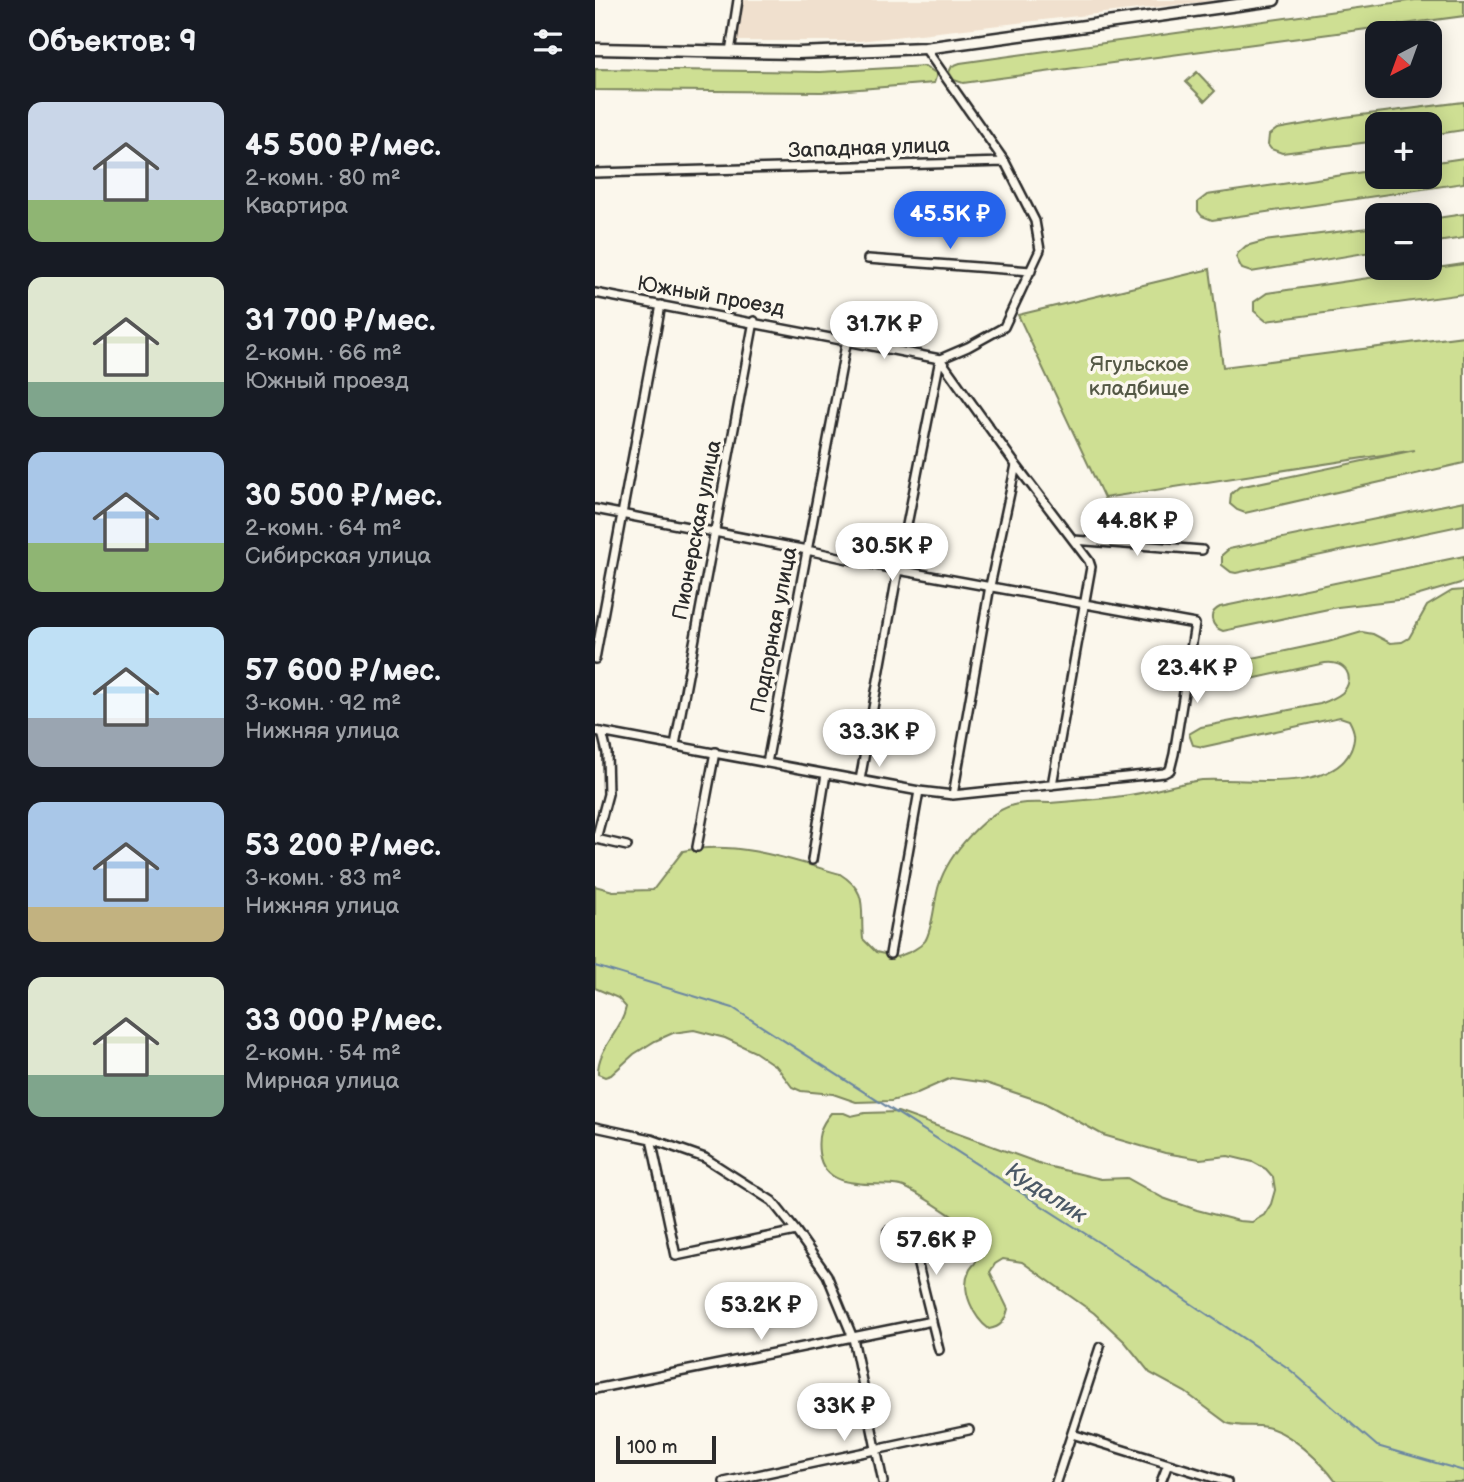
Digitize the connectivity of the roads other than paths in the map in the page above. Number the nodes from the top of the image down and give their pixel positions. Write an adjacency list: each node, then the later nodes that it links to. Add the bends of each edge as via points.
1 (738, 0): 5 (street)
2 (1274, 0): 3 (street)
3 (925, 48): 5 (street); 6 (street, Западная улица)
4 (595, 49): 5 (street)
5 (730, 52)
6 (1005, 162): 7 (street, Западная улица); 9 (street, via 1023,193 1039,237)
7 (595, 173)
8 (868, 259): 9 (street)
9 (1031, 271): 14 (street, via 1004,327)
10 (595, 293): 11 (street, Южный проезд)
11 (661, 305): 12 (street, Южный проезд); 17 (street)
12 (754, 321): 13 (street, Южный проезд); 18 (street, Пионерская улица)
13 (846, 339): 14 (street, Южный проезд); 20 (street, Подгорная улица)
14 (940, 359): 15 (street); 22 (street)
15 (1016, 465): 19 (street); 23 (street)
16 (595, 509): 17 (street)
17 (621, 514): 18 (street); 25 (street)
18 (714, 532): 20 (street); 27 (street, Пионерская улица)
19 (1074, 540): 21 (street); 24 (street, via 1091,566)
20 (807, 550): 22 (street); 29 (street, Подгорная улица)
21 (1202, 550)
22 (898, 570): 23 (street); 31 (street)
23 (990, 586): 24 (street); 34 (street)
24 (1085, 603): 32 (street); 32 (street, via 1195,624 1180,719 1168,772)
25 (595, 659)
26 (599, 731): 27 (street); 35 (street, via 607,753 608,794 596,839)
27 (675, 745): 28 (street)
28 (715, 752): 29 (street); 36 (street)
29 (767, 763): 30 (street)
30 (826, 774): 31 (street); 37 (street)
31 (860, 780): 33 (street)
32 (1052, 785): 34 (street)
33 (919, 791): 34 (street); 38 (street)
34 (953, 795)
35 (627, 846)
36 (697, 847)
37 (812, 860)
38 (890, 954)
39 (595, 1127): 40 (street)
40 (651, 1139): 41 (street, via 705,1158 772,1201); 41 (street, via 676,1256)
41 (796, 1231): 44 (street, via 827,1275)
42 (888, 1231): 43 (street, via 915,1253)
43 (932, 1321): 44 (street); 46 (street)
44 (853, 1338): 47 (street); 50 (street)
45 (1100, 1347): 49 (street)
46 (939, 1350)
47 (595, 1389)
48 (969, 1430): 50 (street)
49 (1072, 1434): 51 (street); 54 (street)
50 (877, 1451): 52 (street); 53 (street)
51 (1168, 1464): 55 (street); 56 (street)
52 (724, 1482)
53 (883, 1482)
54 (1056, 1482)
55 (1161, 1482)
56 (1227, 1482)

